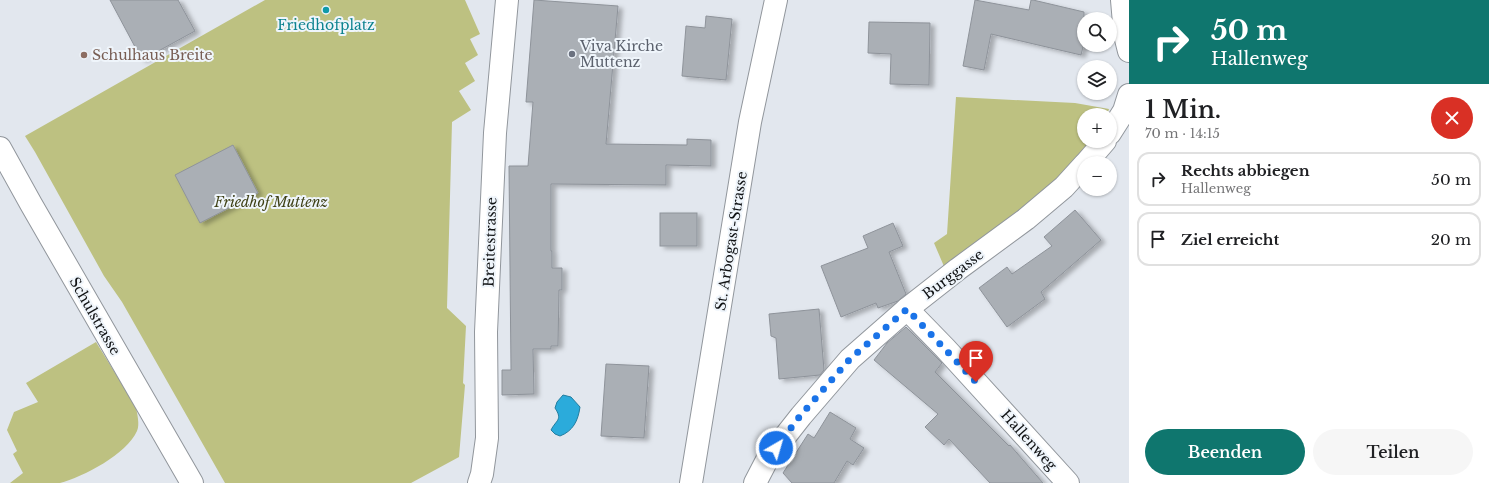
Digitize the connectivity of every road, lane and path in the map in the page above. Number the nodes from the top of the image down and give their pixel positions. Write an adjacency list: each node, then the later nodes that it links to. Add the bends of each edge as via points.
1 (507, 0): 13 (street, Breitestrasse, via 494,141 486,332 487,438)
2 (776, 0): 14 (street, St. Arbogast-Strasse, via 750,122)
3 (1122, 0): 4 (street)
4 (1129, 50)
5 (1129, 95): 6 (street)
6 (1117, 122)
7 (0, 148): 12 (street, Schulstrasse, via 25,208)
8 (1099, 148): 9 (street)
9 (1092, 156)
10 (1077, 173): 11 (street, Burggasse, via 1026,219)
11 (907, 309): 15 (street, Burggasse, via 850,359 800,416 768,458); 16 (street, Hallenweg)
12 (192, 483)
13 (479, 483)
14 (691, 483)
15 (755, 483)
16 (1068, 483)

